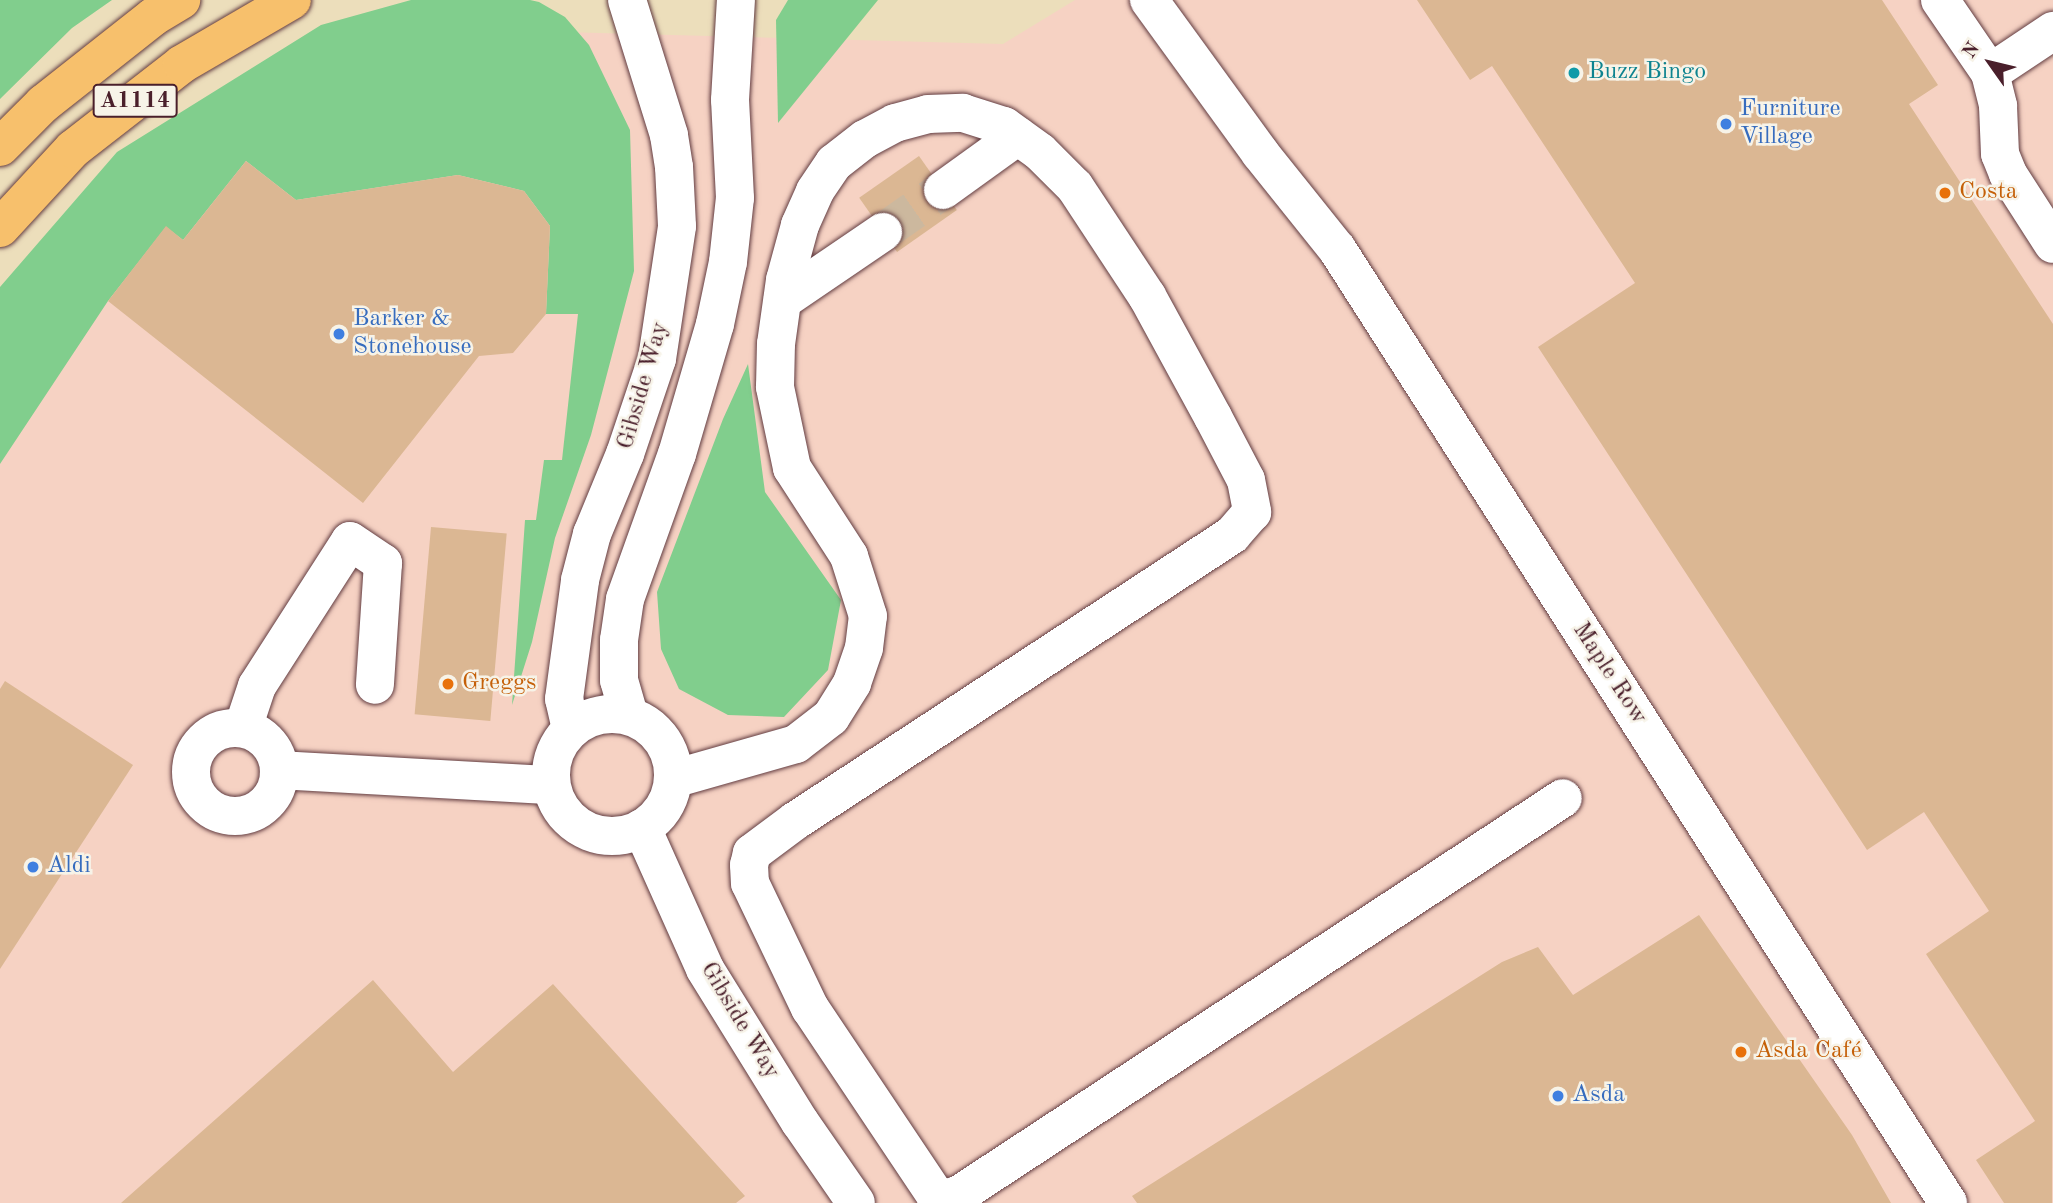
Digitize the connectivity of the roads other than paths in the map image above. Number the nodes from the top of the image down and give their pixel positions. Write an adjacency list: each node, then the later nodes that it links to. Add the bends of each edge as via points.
1 (181, 0): 10 (main road, A1114, via 43,104)
2 (292, 0): 12 (main road, A1114, via 181,64 73,149)
3 (627, 0): 19 (street, Gibside Way, via 669,135 677,226 657,359 592,534 580,580 564,699)
4 (736, 0): 17 (street, Gibside Way, via 730,100 735,198 728,262 686,423 625,598 619,680)
5 (1149, 0): 26 (street, Maple Row, via 1260,153 1337,249)
6 (1940, 0): 8 (street)
7 (2053, 31): 8 (street)
8 (1990, 73): 14 (street, via 1998,106 2000,154)
9 (1018, 136): 11 (street); 15 (street, via 1004,126 963,113 928,114 895,123 865,139 834,163 815,191 800,225); 23 (street, via 1075,187 1147,296 1246,480 1252,512 1232,535 752,853 750,883 810,1008 925,1183 935,1195 948,1198 960,1194)
10 (0, 147)
11 (943, 190)
12 (0, 228)
13 (883, 232): 15 (street)
14 (2053, 243)
15 (783, 300): 21 (street, via 775,387 782,426 792,468 849,556 868,615 863,648 852,682 831,717 796,744)
16 (375, 685): 18 (street, via 383,563 350,541 257,686)
17 (629, 715): 19 (street, via 598,714); 21 (street, via 644,722 667,746)
18 (243, 728): 20 (street, via 264,738 275,753); 20 (street, via 220,730 197,750 191,769 198,796 217,813 248,814 274,793)
19 (571, 729): 22 (street, via 553,755)
20 (279, 770): 22 (street)
21 (673, 779): 24 (street, via 664,807)
22 (551, 785): 24 (street, via 557,804 585,831 624,835)
23 (1563, 798)
24 (642, 828): 25 (street, Gibside Way, via 705,969)
25 (856, 1203)
26 (1948, 1203)

